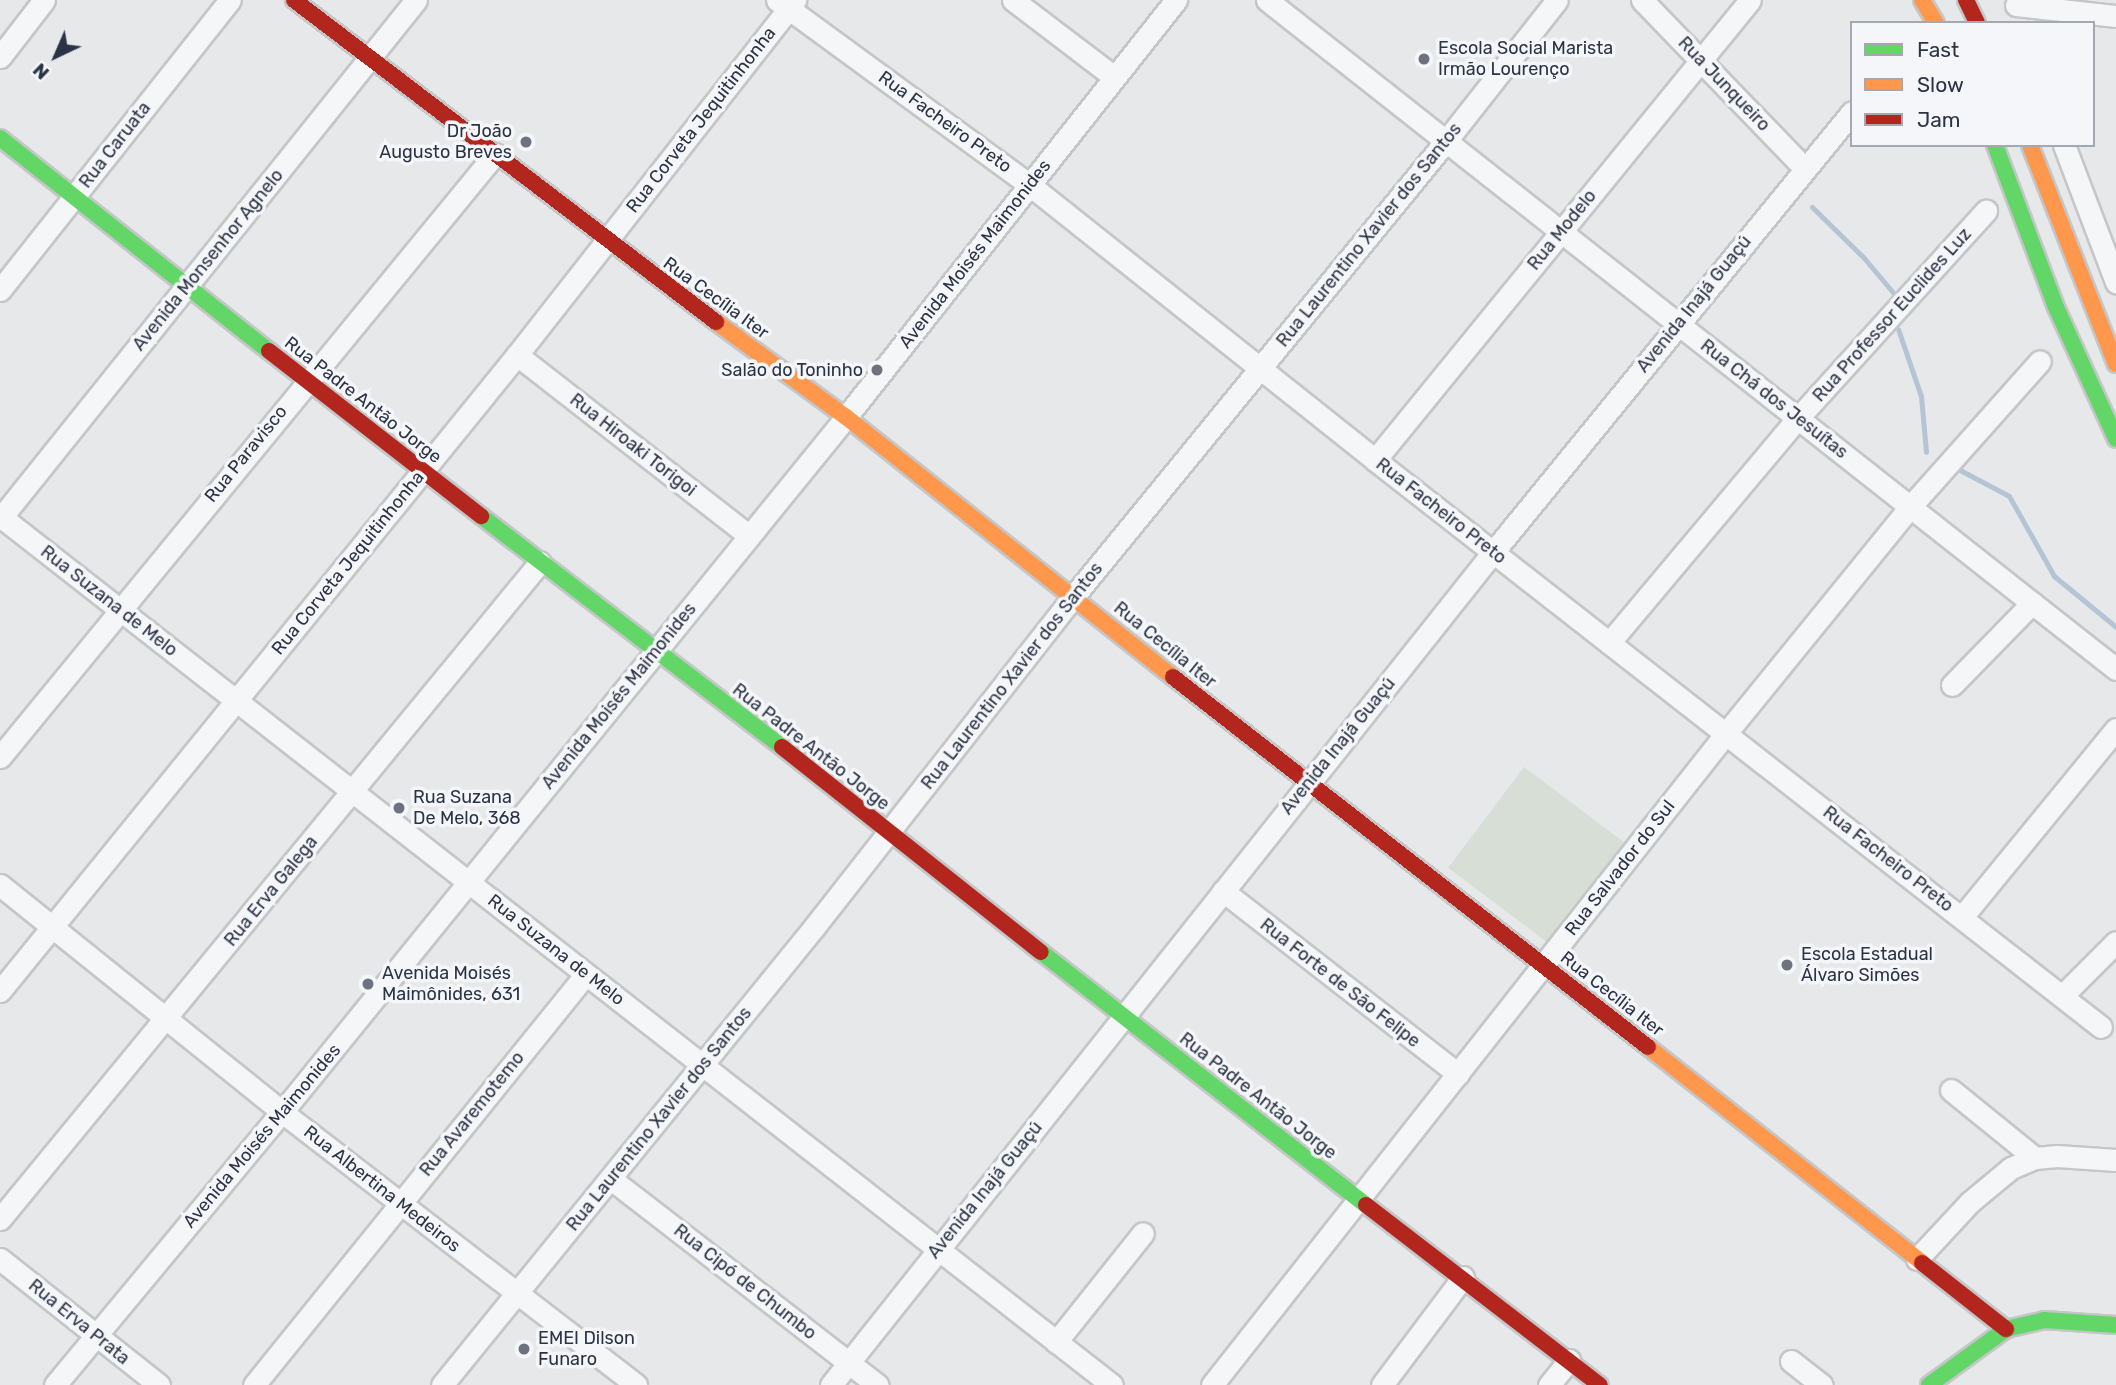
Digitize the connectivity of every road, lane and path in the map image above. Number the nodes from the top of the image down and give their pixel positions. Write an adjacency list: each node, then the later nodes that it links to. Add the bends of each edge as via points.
1 (44, 0): 19 (street)
2 (230, 0): 31 (street, Rua Caruata)
3 (294, 0): 18 (street, Rua Cecília Iter)
4 (416, 0): 18 (street, Avenida Monsenhor Agnelo)
5 (1013, 0): 21 (street)
6 (1176, 0): 21 (street, Avenida Moisés Maimonides)
7 (1267, 0): 24 (street, Rua Chá dos Jesuítas)
8 (1558, 0): 24 (street, Rua Laurentino Xavier dos Santos)
9 (1642, 0): 20 (street, Rua Junqueiro)
10 (1749, 0): 20 (street, Rua Modelo)
11 (1922, 0): 16 (street)
12 (1966, 0): 17 (street)
13 (787, 3): 30 (street, Rua Facheiro Preto); 34 (street, Rua Corveta Jequitinhonha)
14 (2018, 9): 15 (street)
15 (2116, 16)
16 (1935, 21)
17 (1976, 21)
18 (371, 56): 28 (street, Rua Cecília Iter); 36 (street, Avenida Monsenhor Agnelo)
19 (0, 57)
20 (1700, 60): 29 (street, Rua Junqueiro); 33 (street, Rua Modelo)
21 (1114, 78): 30 (street, Avenida Moisés Maimonides)
22 (1850, 114): 29 (street, Avenida Inajá Guaçú)
23 (0, 138): 31 (street, Rua Padre Antão Jorge)
24 (1446, 141): 33 (street, Rua Chá dos Jesuítas); 42 (street, Rua Laurentino Xavier dos Santos)
25 (1996, 147): 46 (street, via 2055,305)
26 (2031, 147): 41 (street)
27 (2065, 147): 35 (street)
28 (495, 153): 34 (street, Rua Cecília Iter); 43 (street, Rua Paravisco)
29 (1805, 169): 38 (street, Avenida Inajá Guaçú)
30 (1031, 186): 42 (street, Rua Facheiro Preto); 44 (street, Avenida Moisés Maimonides)
31 (74, 197): 36 (street, Rua Padre Antão Jorge); 37 (street, Rua Caruata)
32 (1986, 211): 45 (street, Rua Professor Euclides Luz)
33 (1561, 232): 38 (street, Rua Chá dos Jesuítas); 47 (street, Rua Modelo)
34 (608, 241): 39 (street, Rua Corveta Jequitinhonha); 44 (street, Rua Cecília Iter)
35 (2116, 282)
36 (188, 287): 43 (street, Rua Padre Antão Jorge); 50 (street, Avenida Monsenhor Agnelo)
37 (0, 290)
38 (1678, 324): 45 (street, Rua Chá dos Jesuítas); 52 (street, Avenida Inajá Guaçú)
39 (517, 355): 48 (street, Rua Corveta Jequitinhonha); 51 (street, Rua Hiroaki Torigoi)
40 (2040, 361): 49 (street, Rua Salvador do Sul)
41 (2116, 364)
42 (1261, 368): 47 (street, Rua Facheiro Preto); 54 (street, Rua Laurentino Xavier dos Santos)
43 (306, 380): 48 (street, Rua Padre Antão Jorge); 56 (street, Rua Paravisco)
44 (846, 417): 51 (street, Avenida Moisés Maimonides); 54 (street, Rua Cecília Iter)
45 (1798, 418): 49 (street, Rua Chá dos Jesuítas); 57 (street, Rua Professor Euclides Luz)
46 (2116, 439)
47 (1375, 460): 52 (street, Rua Facheiro Preto)
48 (422, 470): 53 (street, Rua Padre Antão Jorge); 61 (street, Rua Corveta Jequitinhonha)
49 (1910, 507): 55 (street, Rua Chá dos Jesuítas); 63 (street, Rua Salvador do Sul)
50 (1, 518): 56 (street, Rua Suzana de Melo)
51 (748, 535): 58 (street, Avenida Moisés Maimonides)
52 (1494, 551): 57 (street, Rua Facheiro Preto); 65 (street, Avenida Inajá Guaçú)
53 (540, 562): 58 (street, Rua Padre Antão Jorge); 66 (street, Rua Erva Galega)
54 (1073, 597): 65 (street, Rua Cecília Iter); 67 (street, Rua Laurentino Xavier dos Santos)
55 (2032, 603): 59 (street, Rua Chá dos Jesuítas); 60 (street)
56 (119, 609): 61 (street, Rua Suzana de Melo); 64 (street, Rua Paravisco)
57 (1609, 643): 63 (street, Rua Facheiro Preto)
58 (655, 652): 67 (street, Rua Padre Antão Jorge); 68 (street, Avenida Moisés Maimonides)
59 (2116, 669)
60 (1952, 685)
61 (237, 701): 66 (street, Rua Suzana de Melo); 72 (street, Rua Corveta Jequitinhonha)
62 (2116, 729): 71 (street)
63 (1727, 732): 71 (street, Rua Facheiro Preto); 74 (street, Rua Salvador do Sul)
64 (0, 757)
65 (1308, 784): 70 (street, Avenida Inajá Guaçú); 74 (street, Rua Cecília Iter)
66 (352, 791): 68 (street, Rua Suzana de Melo); 79 (street, Rua Erva Galega)
67 (890, 831): 78 (street, Rua Padre Antão Jorge); 81 (street, Rua Laurentino Xavier dos Santos)
68 (469, 883): 75 (street, Rua Suzana de Melo); 84 (street, Avenida Moisés Maimonides)
69 (0, 885): 72 (street, Rua Albertina Medeiros)
70 (1223, 891): 78 (street, Avenida Inajá Guaçú); 82 (street, Rua Forte de São Felipe)
71 (1962, 917): 77 (street, Rua Facheiro Preto)
72 (53, 928): 76 (street, Rua Corveta Jequitinhonha); 79 (street, Rua Albertina Medeiros)
73 (2116, 942): 77 (street)
74 (1544, 965): 82 (street, Rua Salvador do Sul); 94 (street, Rua Cecília Iter)
75 (586, 974): 81 (street, Rua Suzana de Melo); 89 (street, Rua Avaremotemo)
76 (0, 991)
77 (2062, 996): 80 (street, Rua Facheiro Preto)
78 (1123, 1017): 88 (street, Rua Padre Antão Jorge); 92 (street, Avenida Inajá Guaçú)
79 (166, 1019): 84 (street, Rua Albertina Medeiros); 90 (street, Rua Erva Galega)
80 (2101, 1027)
81 (703, 1065): 87 (street, Rua Laurentino Xavier dos Santos); 92 (street, Rua Suzana de Melo)
82 (1458, 1074): 88 (street, Rua Salvador do Sul)
83 (1951, 1090): 85 (street)
84 (282, 1112): 89 (street, Rua Albertina Medeiros); 99 (street, Avenida Moisés Maimonides)
85 (2035, 1158): 86 (street); 94 (street, via 1990,1183)
86 (2116, 1160)
87 (611, 1179): 96 (street, Rua Laurentino Xavier dos Santos); 103 (street, Rua Cipó de Chumbo)
88 (1360, 1199): 95 (street, Rua Padre Antão Jorge); 112 (street, Rua Salvador do Sul)
89 (400, 1203): 96 (street, Rua Albertina Medeiros); 106 (street, Rua Avaremotemo)
90 (0, 1219)
91 (1143, 1233): 100 (street)
92 (938, 1249): 100 (street, Rua Suzana de Melo); 103 (street, Avenida Inajá Guaçú)
93 (0, 1259): 99 (street, Rua Erva Prata)
94 (1917, 1259): 98 (street, Rua Cecília Iter)
95 (1463, 1278): 101 (street, Rua Padre Antão Jorge); 113 (street)
96 (516, 1293): 107 (street, Rua Laurentino Xavier dos Santos); 108 (street, Rua Albertina Medeiros)
97 (2116, 1325): 98 (street, via 2044,1320)
98 (2006, 1329): 117 (street)
99 (95, 1335): 104 (street, Avenida Moisés Maimonides); 105 (street, Rua Erva Prata)
100 (1056, 1342): 111 (street, Rua Suzana de Melo)
101 (1569, 1360): 114 (street); 115 (street, Rua Padre Antão Jorge)
102 (1791, 1361): 116 (street)
103 (849, 1362): 109 (street, Avenida Inajá Guaçú); 110 (street, Rua Cipó de Chumbo)
104 (55, 1385)
105 (159, 1385)
106 (254, 1385)
107 (442, 1385)
108 (636, 1385)
109 (831, 1385)
110 (878, 1385)
111 (1112, 1385)
112 (1212, 1385)
113 (1382, 1385)
114 (1549, 1385)
115 (1600, 1385)
116 (1822, 1385)
117 (1929, 1385)

